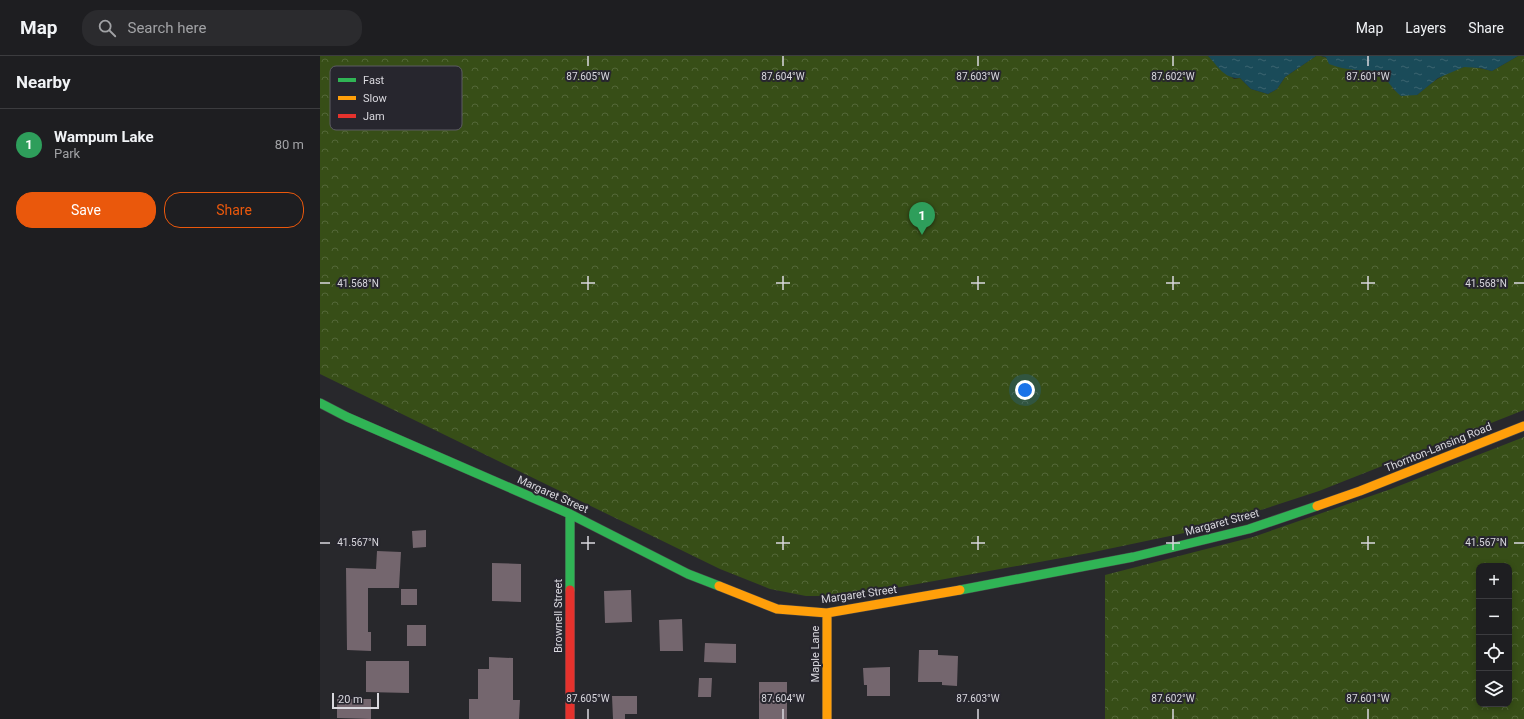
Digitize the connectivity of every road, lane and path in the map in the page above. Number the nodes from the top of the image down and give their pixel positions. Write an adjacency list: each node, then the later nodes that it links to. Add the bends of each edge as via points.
1 (320, 403): 4 (street, Margaret Street)
2 (1524, 426): 3 (street, Thornton-Lansing Road)
3 (1360, 491): 5 (street, Margaret Street, via 1249,529 1132,557)
4 (570, 514): 5 (street, Margaret Street, via 688,574 777,609); 6 (street, Brownell Street)
5 (827, 613): 7 (street, Maple Lane)
6 (570, 719)
7 (827, 719)

